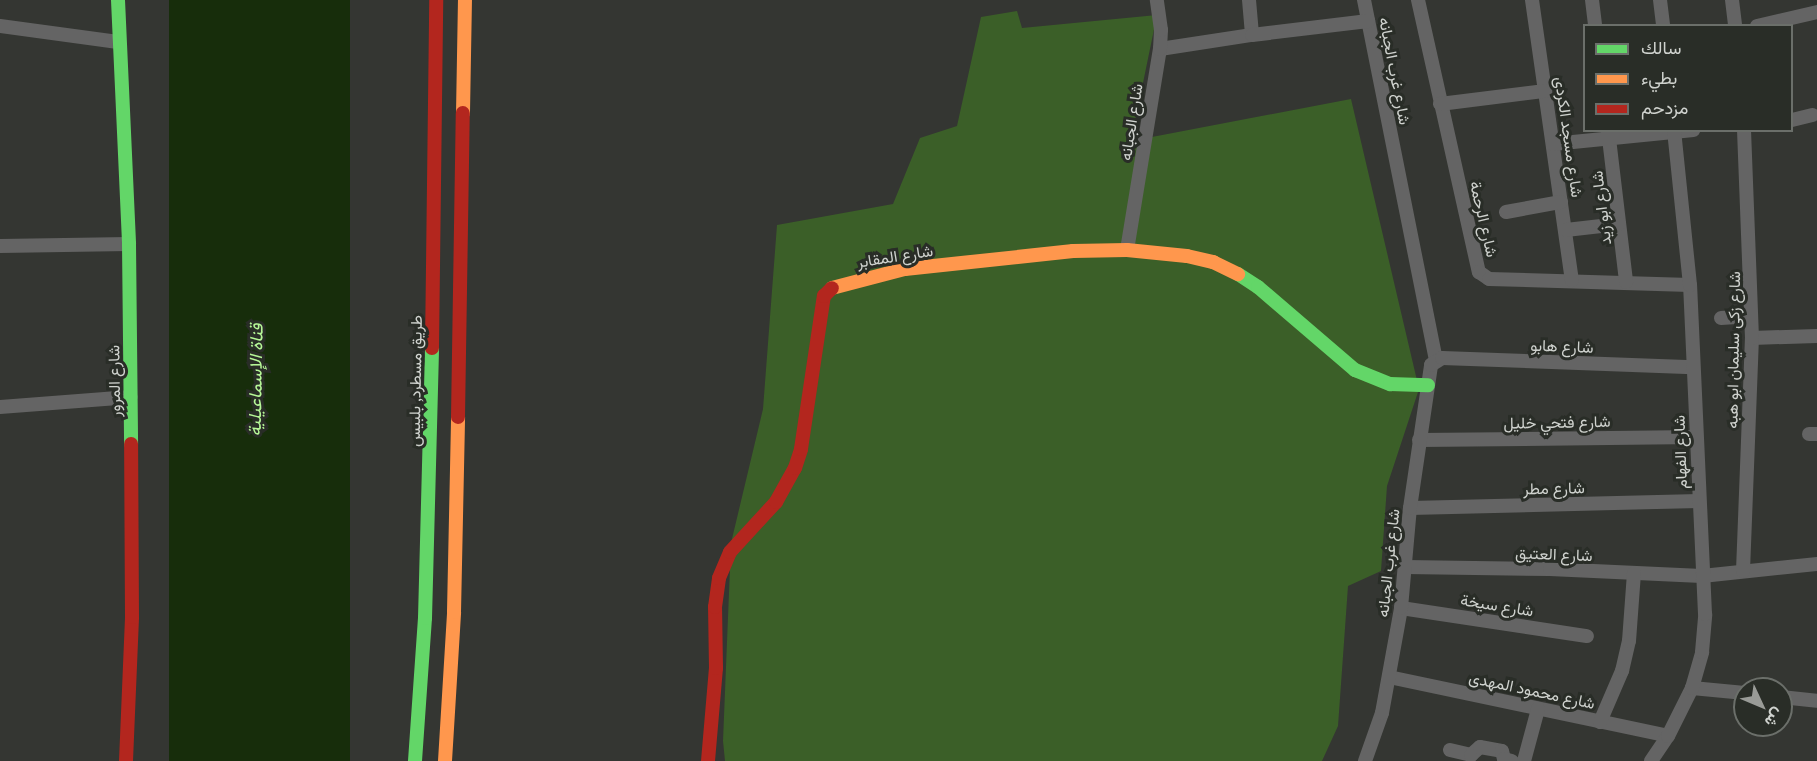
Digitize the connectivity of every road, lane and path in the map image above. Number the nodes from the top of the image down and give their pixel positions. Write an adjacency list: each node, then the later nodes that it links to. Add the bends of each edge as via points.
1 (118, 0): 20 (main road, شارع المرور)
2 (436, 0): 71 (main road, طريق مسطرد, بلبيس, via 431,454)
3 (465, 0): 72 (main road, via 454,612)
4 (1157, 0): 21 (street, شارع الجبانه)
5 (1249, 0): 19 (street)
6 (1364, 0): 13 (street, شارع غرب الجبانه)
7 (1418, 0): 23 (street, شارع الرحمة)
8 (1532, 0): 22 (street, شارع مسجد الكردى)
9 (1592, 0): 14 (street)
10 (1660, 0): 15 (street)
11 (1732, 0): 16 (street)
12 (1817, 12): 17 (street)
13 (1368, 21): 19 (street); 45 (street, شارع غرب الجبانه)
14 (1595, 24)
15 (1663, 24)
16 (1735, 24)
17 (1766, 24)
18 (0, 26): 20 (street)
19 (1252, 34): 21 (street)
20 (118, 42): 35 (main road, شارع المرور)
21 (1160, 49): 37 (street, شارع الجبانه)
22 (1545, 91): 23 (street); 30 (street, شارع مسجد الكردى)
23 (1440, 104): 38 (street, شارع الرحمة, via 1479,272 1489,279)
24 (1812, 115): 25 (street)
25 (1793, 120)
26 (1653, 132): 29 (street)
27 (1675, 132): 40 (street, شارع الفهام)
28 (1744, 132): 41 (street, شارع زكى سليمان ابو هبه)
29 (1609, 134): 30 (street); 33 (street, شارع ابو زيد)
30 (1553, 144): 31 (street, شارع مسجد الكردى)
31 (1562, 202): 32 (street); 34 (street, شارع مسجد الكردى)
32 (1506, 212)
33 (1619, 224): 34 (street); 39 (street, شارع ابو زيد)
34 (1566, 230): 38 (street, شارع مسجد الكردى)
35 (129, 244): 36 (street); 48 (main road, شارع المرور)
36 (0, 246)
37 (1127, 250): 47 (main road, شارع المقابر, via 1213,262 1258,287 1355,370 1390,384); 73 (main road, شارع المقابر, via 1073,251 905,269 840,282 828,290 795,468 776,502 730,552 719,578)
38 (1572, 280): 39 (street, شارع الرحمة)
39 (1626, 282): 40 (street, شارع الرحمة)
40 (1690, 285): 46 (street, شارع الفهام)
41 (1752, 316): 42 (street); 44 (street, شارع زكى سليمان ابو هبه)
42 (1721, 318)
43 (1817, 336): 44 (street)
44 (1752, 338): 56 (street, شارع زكى سليمان ابو هبه)
45 (1434, 363): 46 (street, شارع هابو, via 1442,358); 47 (street, شارع غرب الجبانه)
46 (1693, 367): 50 (street, شارع الفهام)
47 (1428, 385): 51 (street, شارع غرب الجبانه)
48 (131, 398): 49 (street); 70 (main road, شارع المرور, via 132,617)
49 (0, 407)
50 (1696, 437): 51 (street, شارع فتحي خليل); 52 (street, شارع الفهام)
51 (1419, 440): 53 (street, شارع غرب الجبانه)
52 (1699, 501): 53 (street, شارع مطر); 58 (street, شارع الفهام)
53 (1410, 508): 55 (street, شارع غرب الجبانه)
54 (1817, 564): 56 (street, شارع العتيق)
55 (1405, 567): 57 (street, شارع العتيق); 59 (street, شارع غرب الجبانه)
56 (1743, 571): 58 (street, شارع العتيق)
57 (1634, 573): 58 (street, شارع العتيق); 67 (street, via 1629,641 1622,671)
58 (1702, 576): 62 (street, شارع الفهام, via 1702,652)
59 (1401, 608): 60 (street, شارع سيخة); 61 (street, شارع غرب الجبانه)
60 (1587, 636)
61 (1389, 677): 66 (street, شارع محمود المهدى); 74 (street, شارع غرب الجبانه, via 1383,713)
62 (1692, 688): 63 (street); 68 (street, شارع الفهام)
63 (1733, 692)
64 (1793, 698): 65 (street)
65 (1817, 700)
66 (1538, 709): 67 (street, شارع محمود المهدى); 76 (street)
67 (1600, 722): 68 (street, شارع محمود المهدى)
68 (1668, 736): 77 (street, شارع الفهام)
69 (1450, 750): 75 (street, via 1471,755 1479,747 1502,752 1504,759)
70 (126, 761)
71 (415, 761)
72 (445, 761)
73 (708, 761)
74 (1365, 761)
75 (1512, 761)
76 (1524, 761)
77 (1651, 761)

